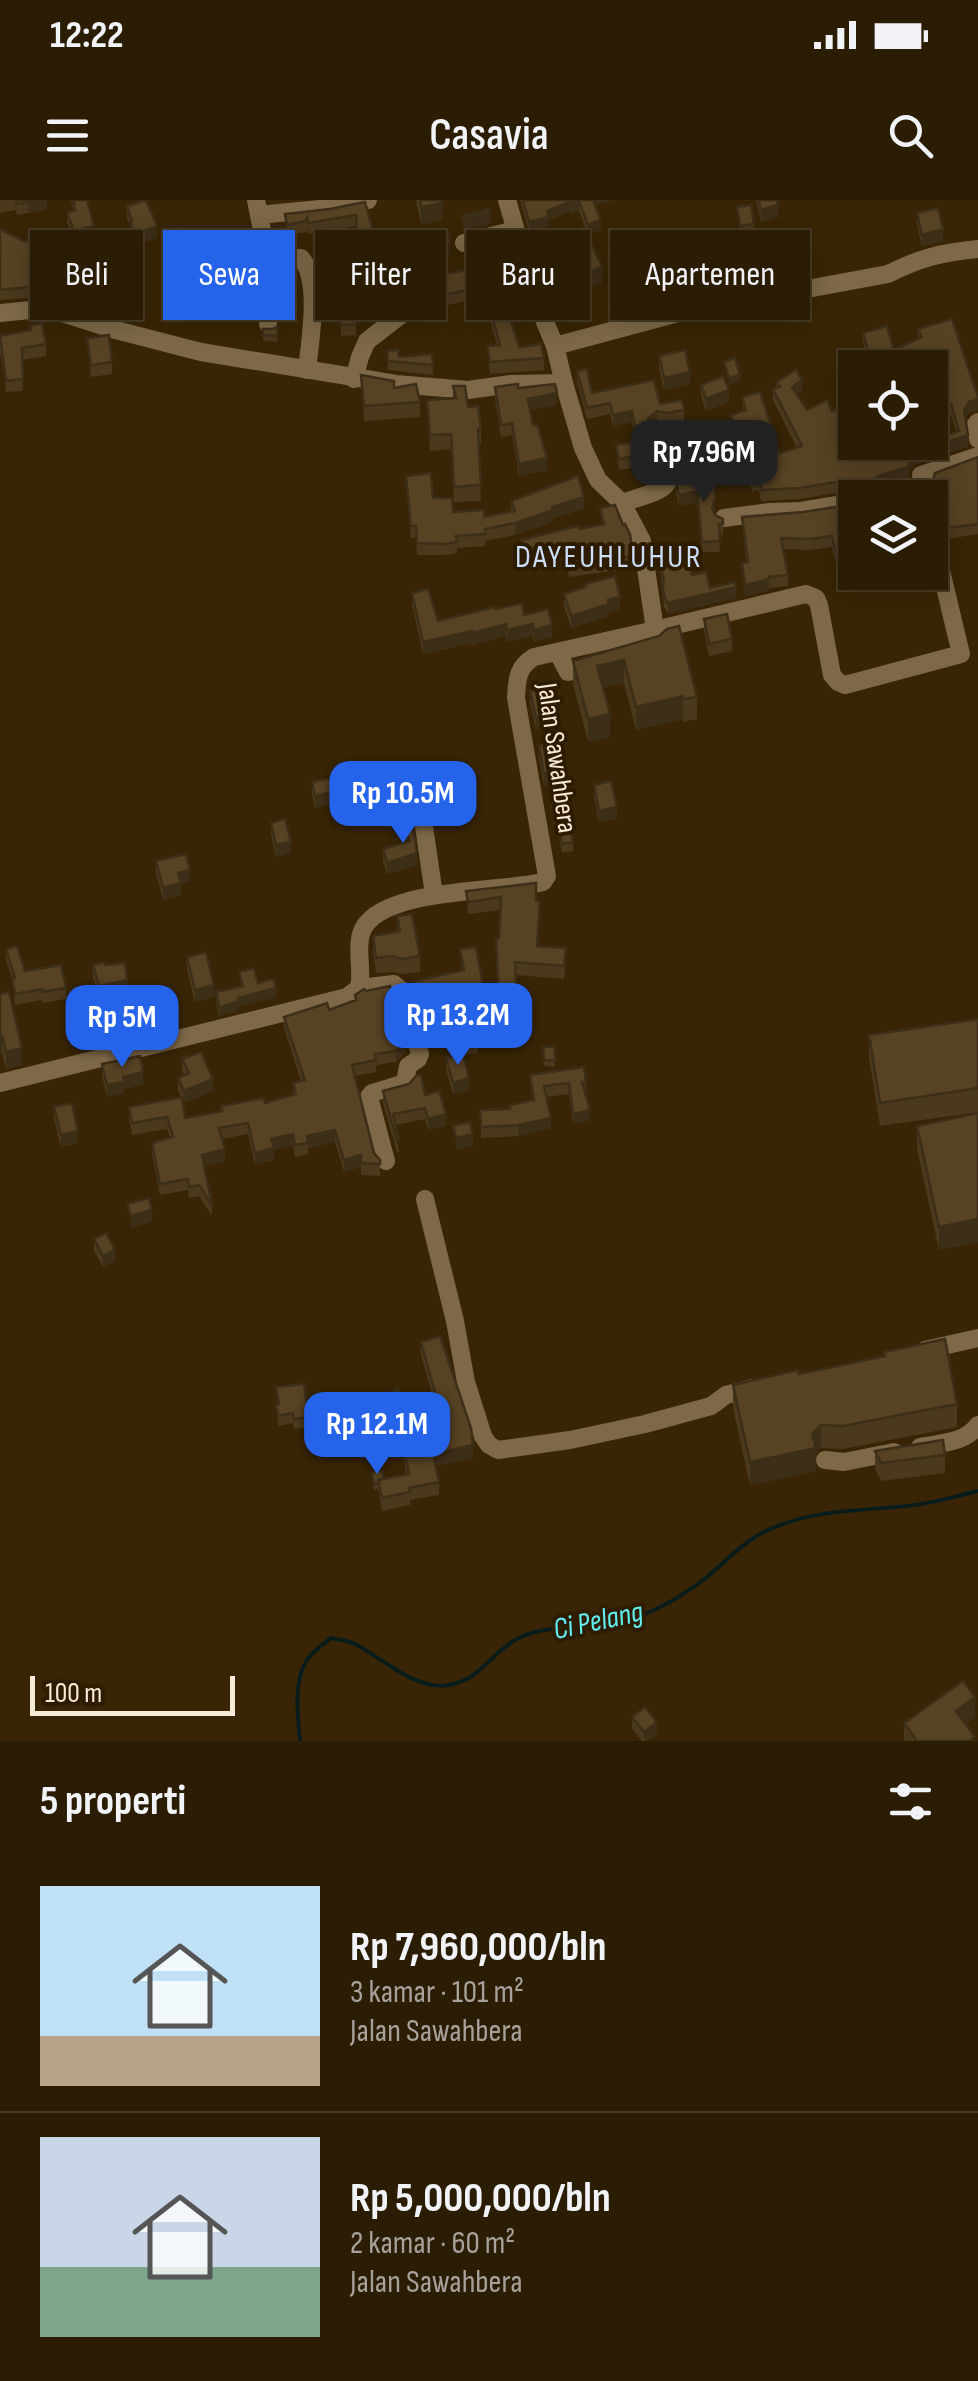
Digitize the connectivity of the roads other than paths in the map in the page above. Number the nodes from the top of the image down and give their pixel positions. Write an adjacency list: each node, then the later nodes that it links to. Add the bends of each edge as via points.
1 (368, 200): 3 (street, via 329,208)
2 (507, 200): 4 (street)
3 (258, 208)
4 (515, 230)
5 (978, 249): 12 (street)
6 (295, 258): 13 (street, via 308,267)
7 (0, 312): 13 (street, via 62,313 201,352)
8 (268, 320): 11 (street)
9 (394, 320): 14 (street, via 367,341)
10 (544, 320): 12 (street)
11 (268, 324)
12 (555, 346): 15 (street)
13 (308, 370): 14 (street)
14 (354, 379): 15 (street, via 439,390)
15 (564, 383): 21 (street, via 598,480)
16 (978, 422): 18 (street)
17 (660, 434): 21 (street, via 668,484)
18 (978, 440)
19 (978, 456): 20 (street, via 920,475)
20 (921, 480)
21 (622, 503): 25 (street, via 642,541)
22 (838, 505): 23 (street)
23 (724, 518)
24 (946, 590): 25 (street, Jalan Sawahbera, via 961,654 845,685 832,676 819,605 806,594)
25 (655, 630): 26 (street); 27 (street, Jalan Sawahbera)
26 (652, 650)
27 (558, 653): 28 (street, via 568,672); 30 (street, Jalan Sawahbera, via 530,660 518,674 516,698 547,876 532,884)
28 (615, 660)
29 (420, 799): 30 (street)
30 (434, 895): 31 (street, Jalan Sawahbera, via 378,912 367,922)
31 (359, 988): 32 (street, via 335,1002); 33 (street, via 394,984 401,990 420,1054 406,1070 405,1084 369,1097)
32 (0, 1084)
33 (386, 1161)
34 (426, 1199): 37 (street, via 466,1382 483,1436 498,1450 645,1424)
35 (978, 1338): 36 (street)
36 (906, 1354)
37 (775, 1383)
38 (978, 1425): 39 (street, via 962,1439)
39 (825, 1460)

